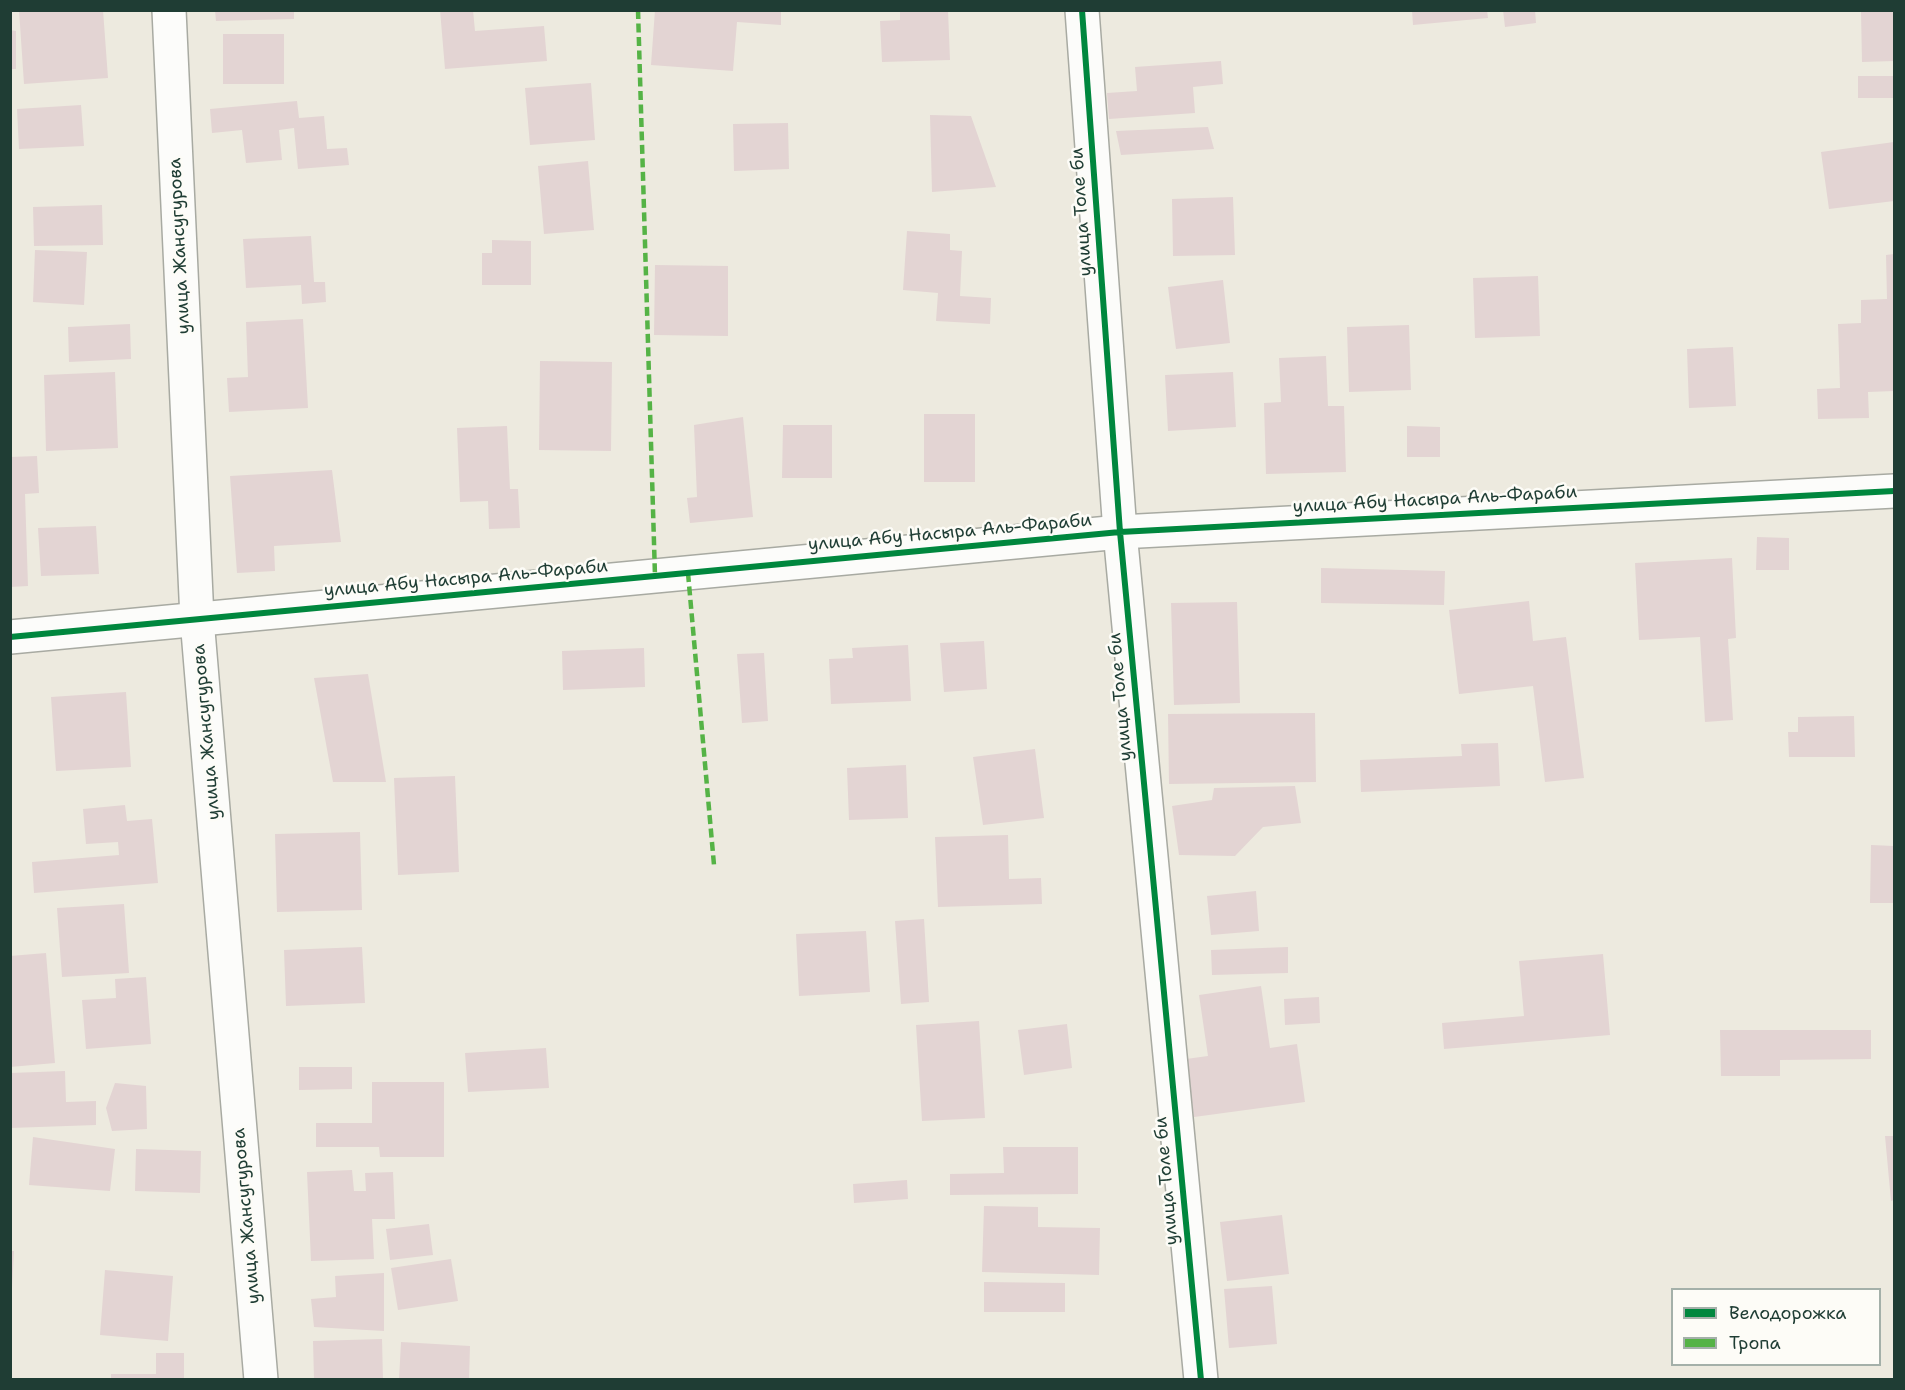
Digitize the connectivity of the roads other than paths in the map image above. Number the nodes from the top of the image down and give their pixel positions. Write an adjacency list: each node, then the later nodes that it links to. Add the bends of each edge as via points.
1 (169, 10): 5 (street, улица Жансугурова)
2 (1082, 10): 4 (street, улица Толе би)
3 (1894, 491): 4 (street, улица Абу Насыра Аль-Фараби)
4 (1120, 532): 5 (street, улица Абу Насыра Аль-Фараби); 8 (street, улица Толе би)
5 (197, 619): 6 (street, улица Абу Насыра Аль-Фараби); 7 (street, улица Жансугурова)
6 (10, 637)
7 (261, 1380)
8 (1201, 1380)

